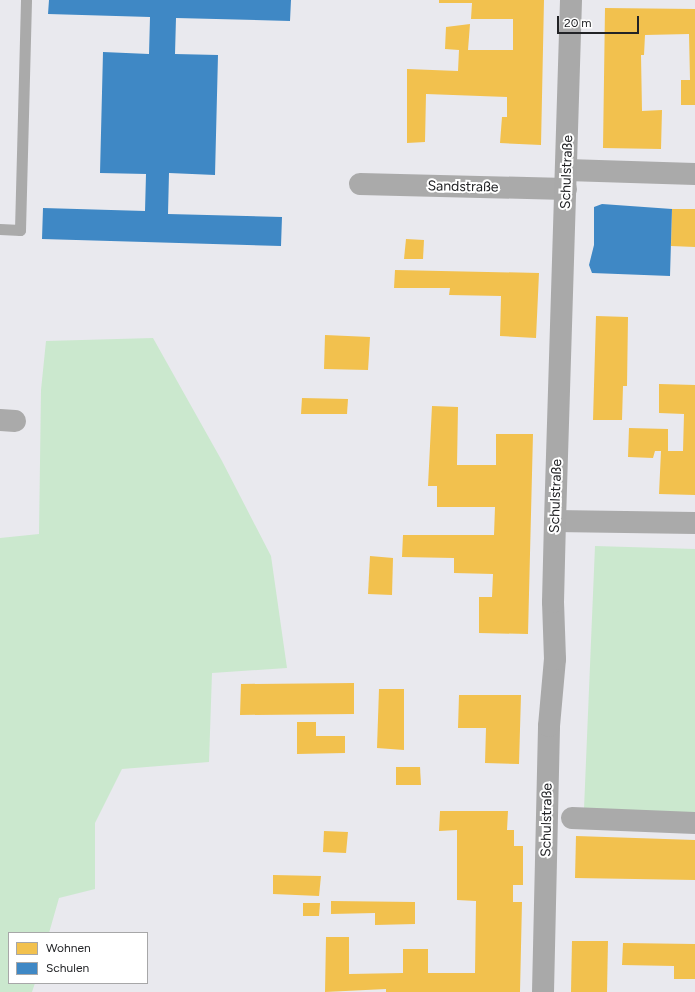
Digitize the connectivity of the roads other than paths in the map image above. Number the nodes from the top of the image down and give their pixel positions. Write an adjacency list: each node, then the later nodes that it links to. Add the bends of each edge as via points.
1 (26, 0): 6 (lane, via 20,230)
2 (571, 0): 4 (street, Schulstraße)
3 (695, 174): 4 (street, Sandstraße)
4 (567, 180): 5 (street, Sandstraße); 7 (street, Schulstraße)
5 (360, 184)
6 (0, 229)
7 (555, 520): 8 (street); 9 (street, Schulstraße, via 553,602 556,659 549,726)
8 (695, 523)
9 (548, 818): 10 (lane); 12 (street, Schulstraße)
10 (572, 818): 11 (street)
11 (695, 823)
12 (543, 992)

